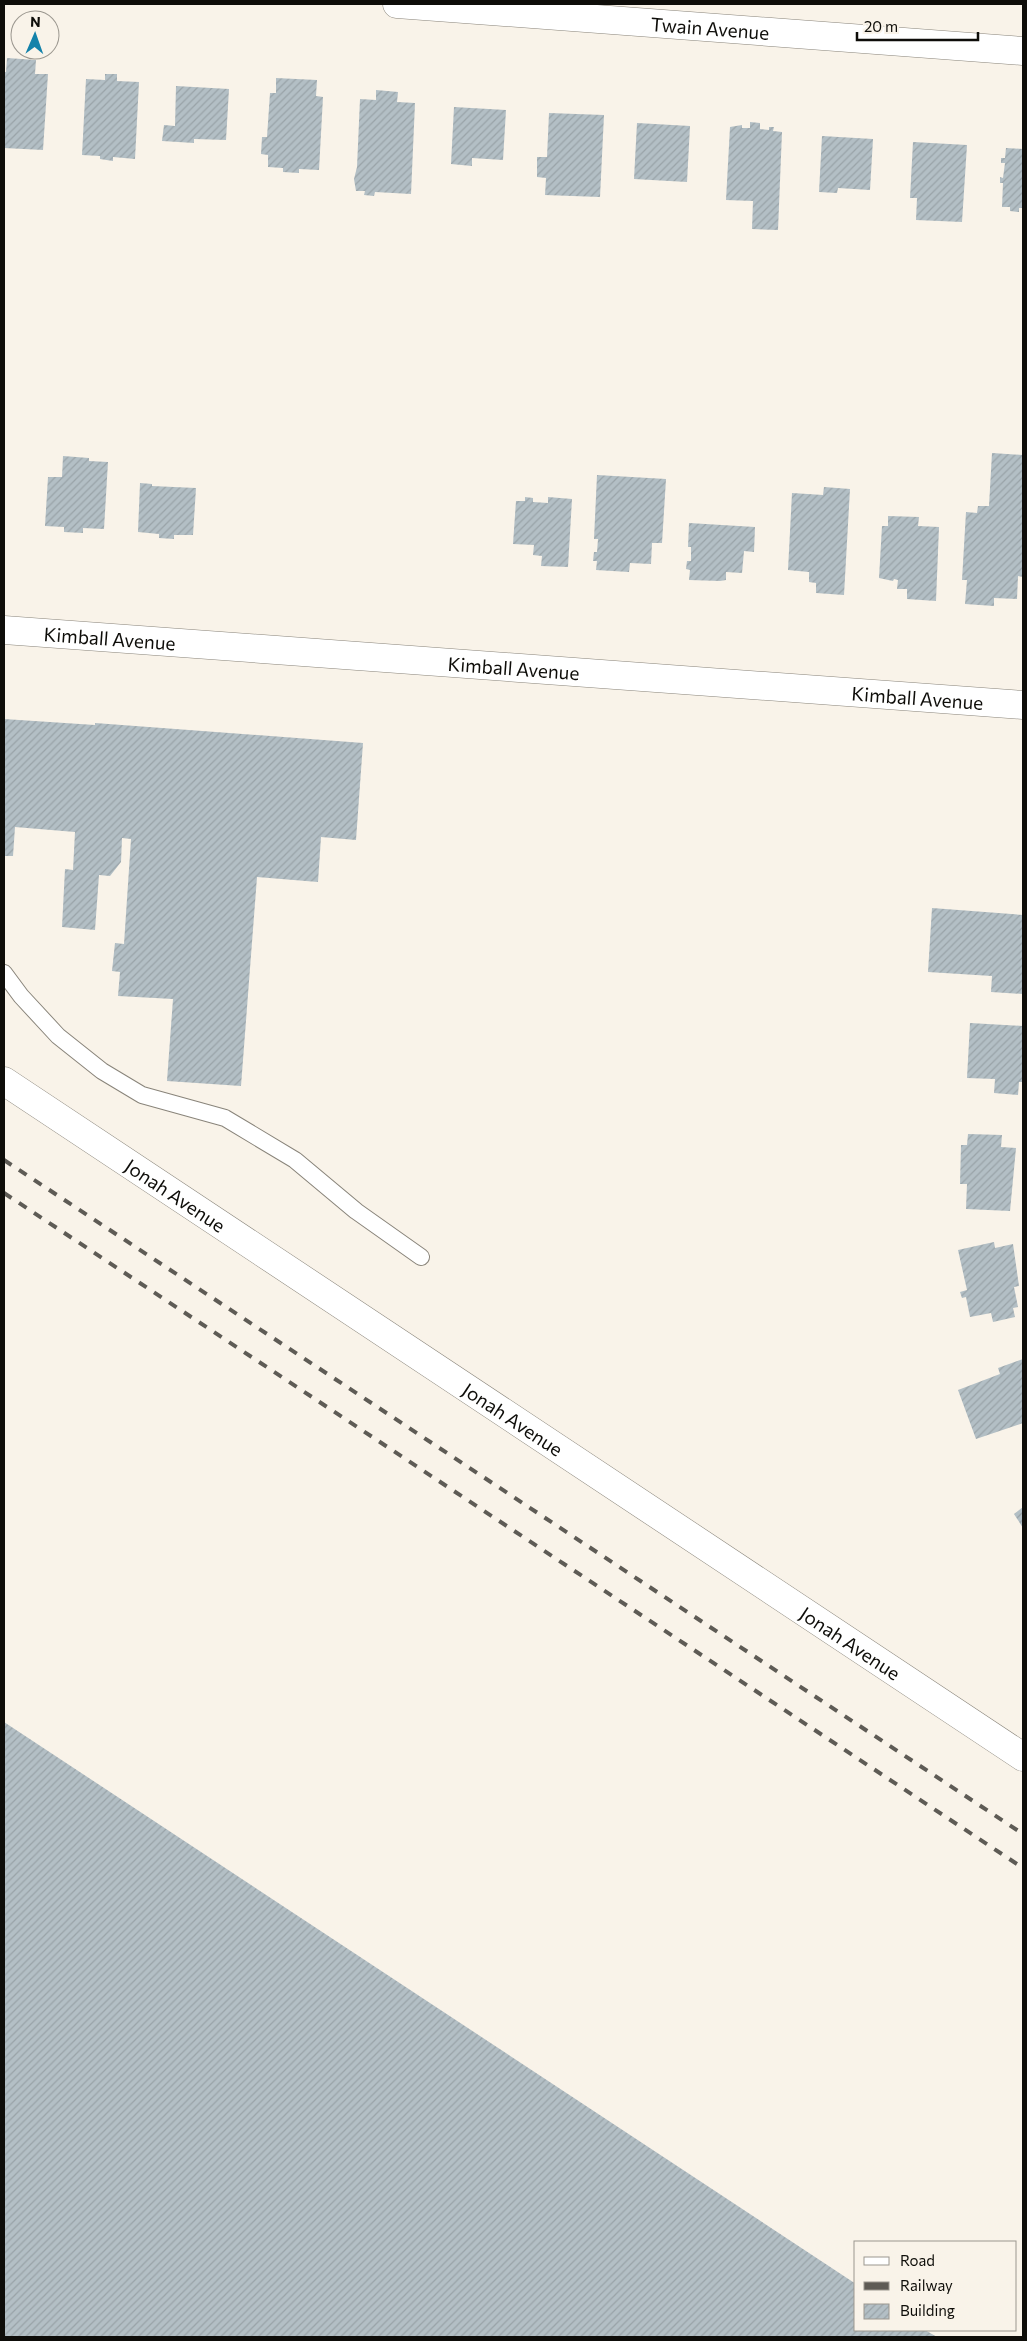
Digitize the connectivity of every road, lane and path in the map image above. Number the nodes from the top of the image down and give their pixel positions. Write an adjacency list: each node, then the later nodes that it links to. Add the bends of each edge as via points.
1 (397, 4): 2 (street, Twain Avenue)
2 (1023, 51)
3 (4, 630): 4 (street, Kimball Avenue)
4 (1023, 705)
5 (4, 973): 7 (lane, via 20,996 58,1036 102,1071 142,1095 226,1118 295,1160 356,1211)
6 (4, 1081): 8 (street, Jonah Avenue)
7 (421, 1257)
8 (1023, 1757)

